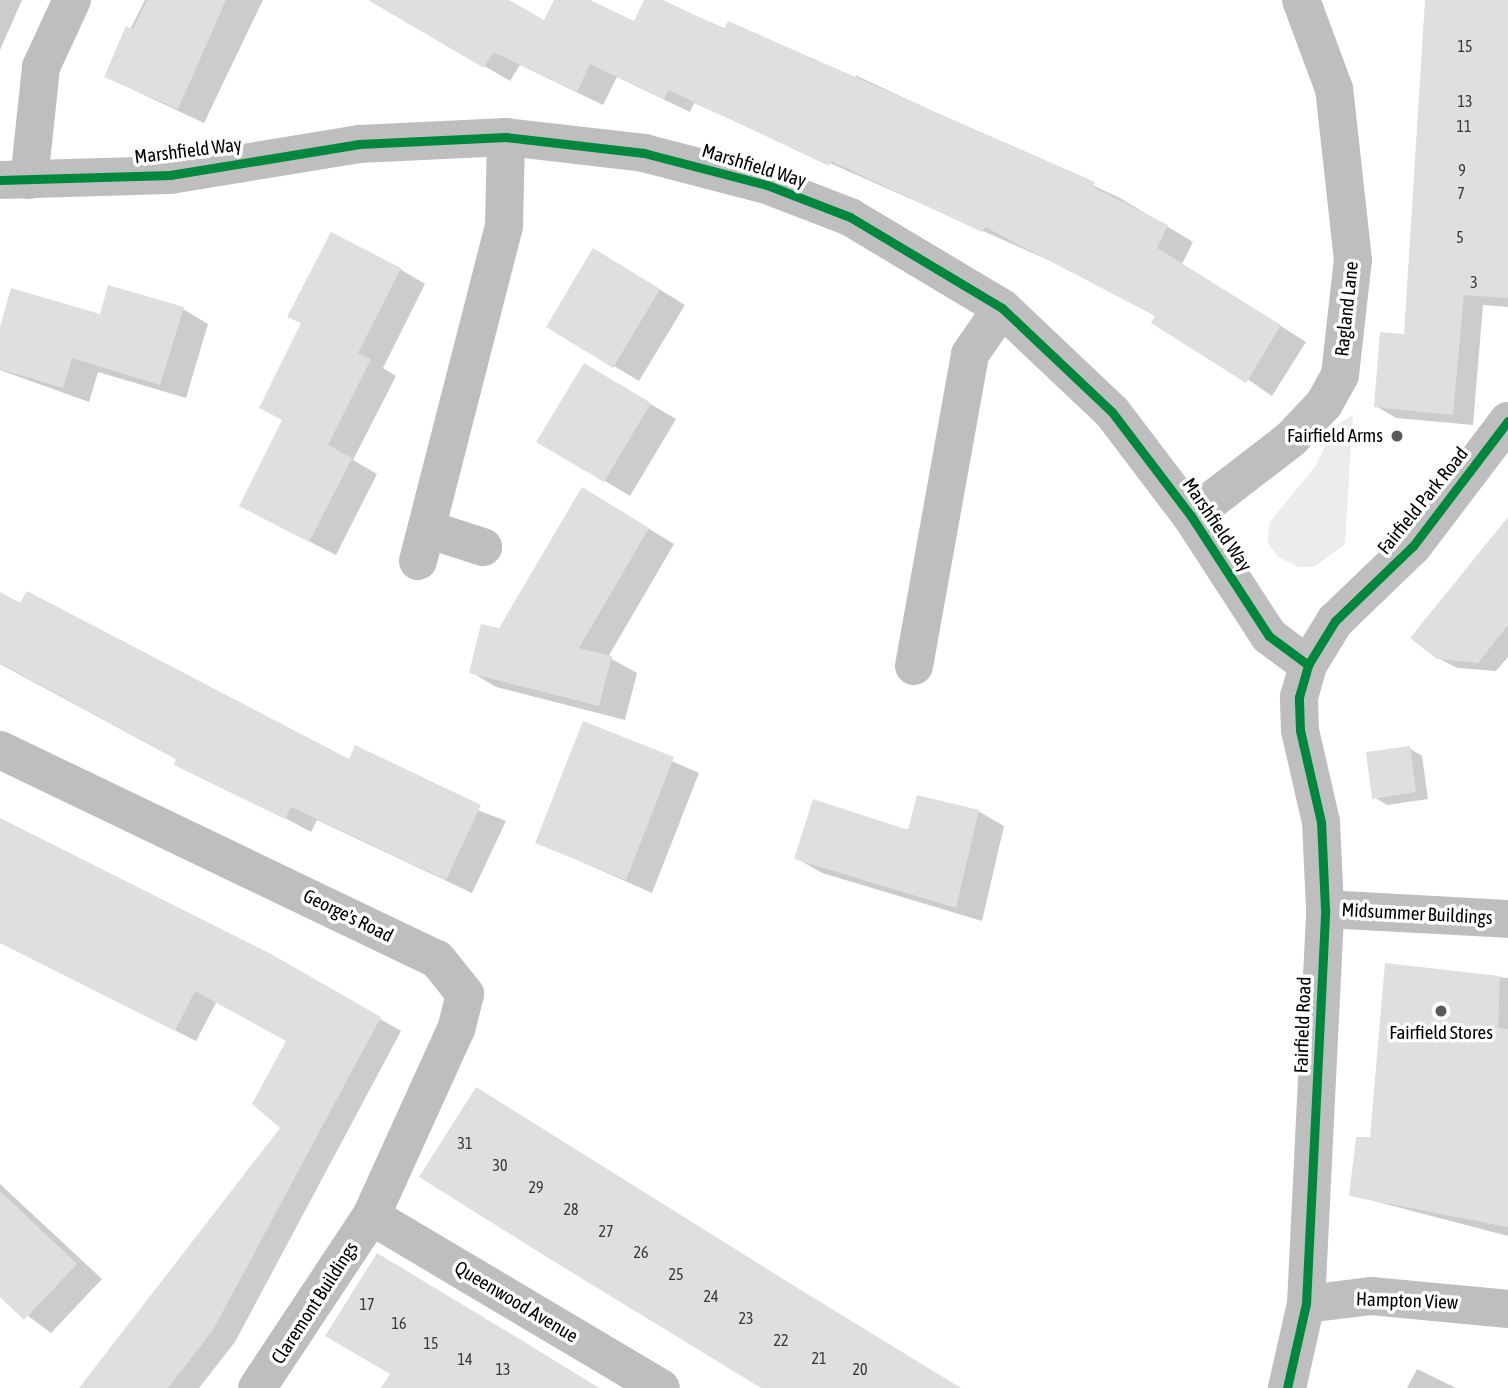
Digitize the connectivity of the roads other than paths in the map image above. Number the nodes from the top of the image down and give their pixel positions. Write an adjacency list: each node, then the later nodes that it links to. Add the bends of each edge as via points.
1 (72, 0): 4 (street, Marshfield Way, via 41,67)
2 (1301, 0): 7 (street, Ragland Lane, via 1334,89 1353,260 1340,375 1324,404 1291,439)
3 (506, 137): 4 (street, Marshfield Way, via 359,144 170,174); 5 (street, Marshfield Way, via 644,153 767,185 850,217); 8 (street, via 505,226 423,545)
4 (15, 180)
5 (1002, 307): 7 (street, Marshfield Way, via 1112,412); 10 (street, via 970,354)
6 (1508, 421): 9 (street, Fairfield Park Road, via 1413,546 1335,621)
7 (1191, 516): 9 (street, Marshfield Way, via 1269,636)
8 (483, 547)
9 (1308, 664): 12 (street, Fairfield Road, via 1300,730 1321,822)
10 (914, 666)
11 (0, 750): 14 (street, George's Road, via 437,959 465,994 456,1029)
12 (1325, 909): 13 (street, Midsummer Buildings); 15 (street, Fairfield Road)
13 (1508, 919)
14 (371, 1216): 17 (street, Claremont Buildings); 18 (street, Queenwood Avenue)
15 (1306, 1304): 16 (street, Hampton View, via 1371,1296); 19 (street, Fairfield Road)
16 (1508, 1310)
17 (257, 1388)
18 (661, 1388)
19 (1287, 1388)

